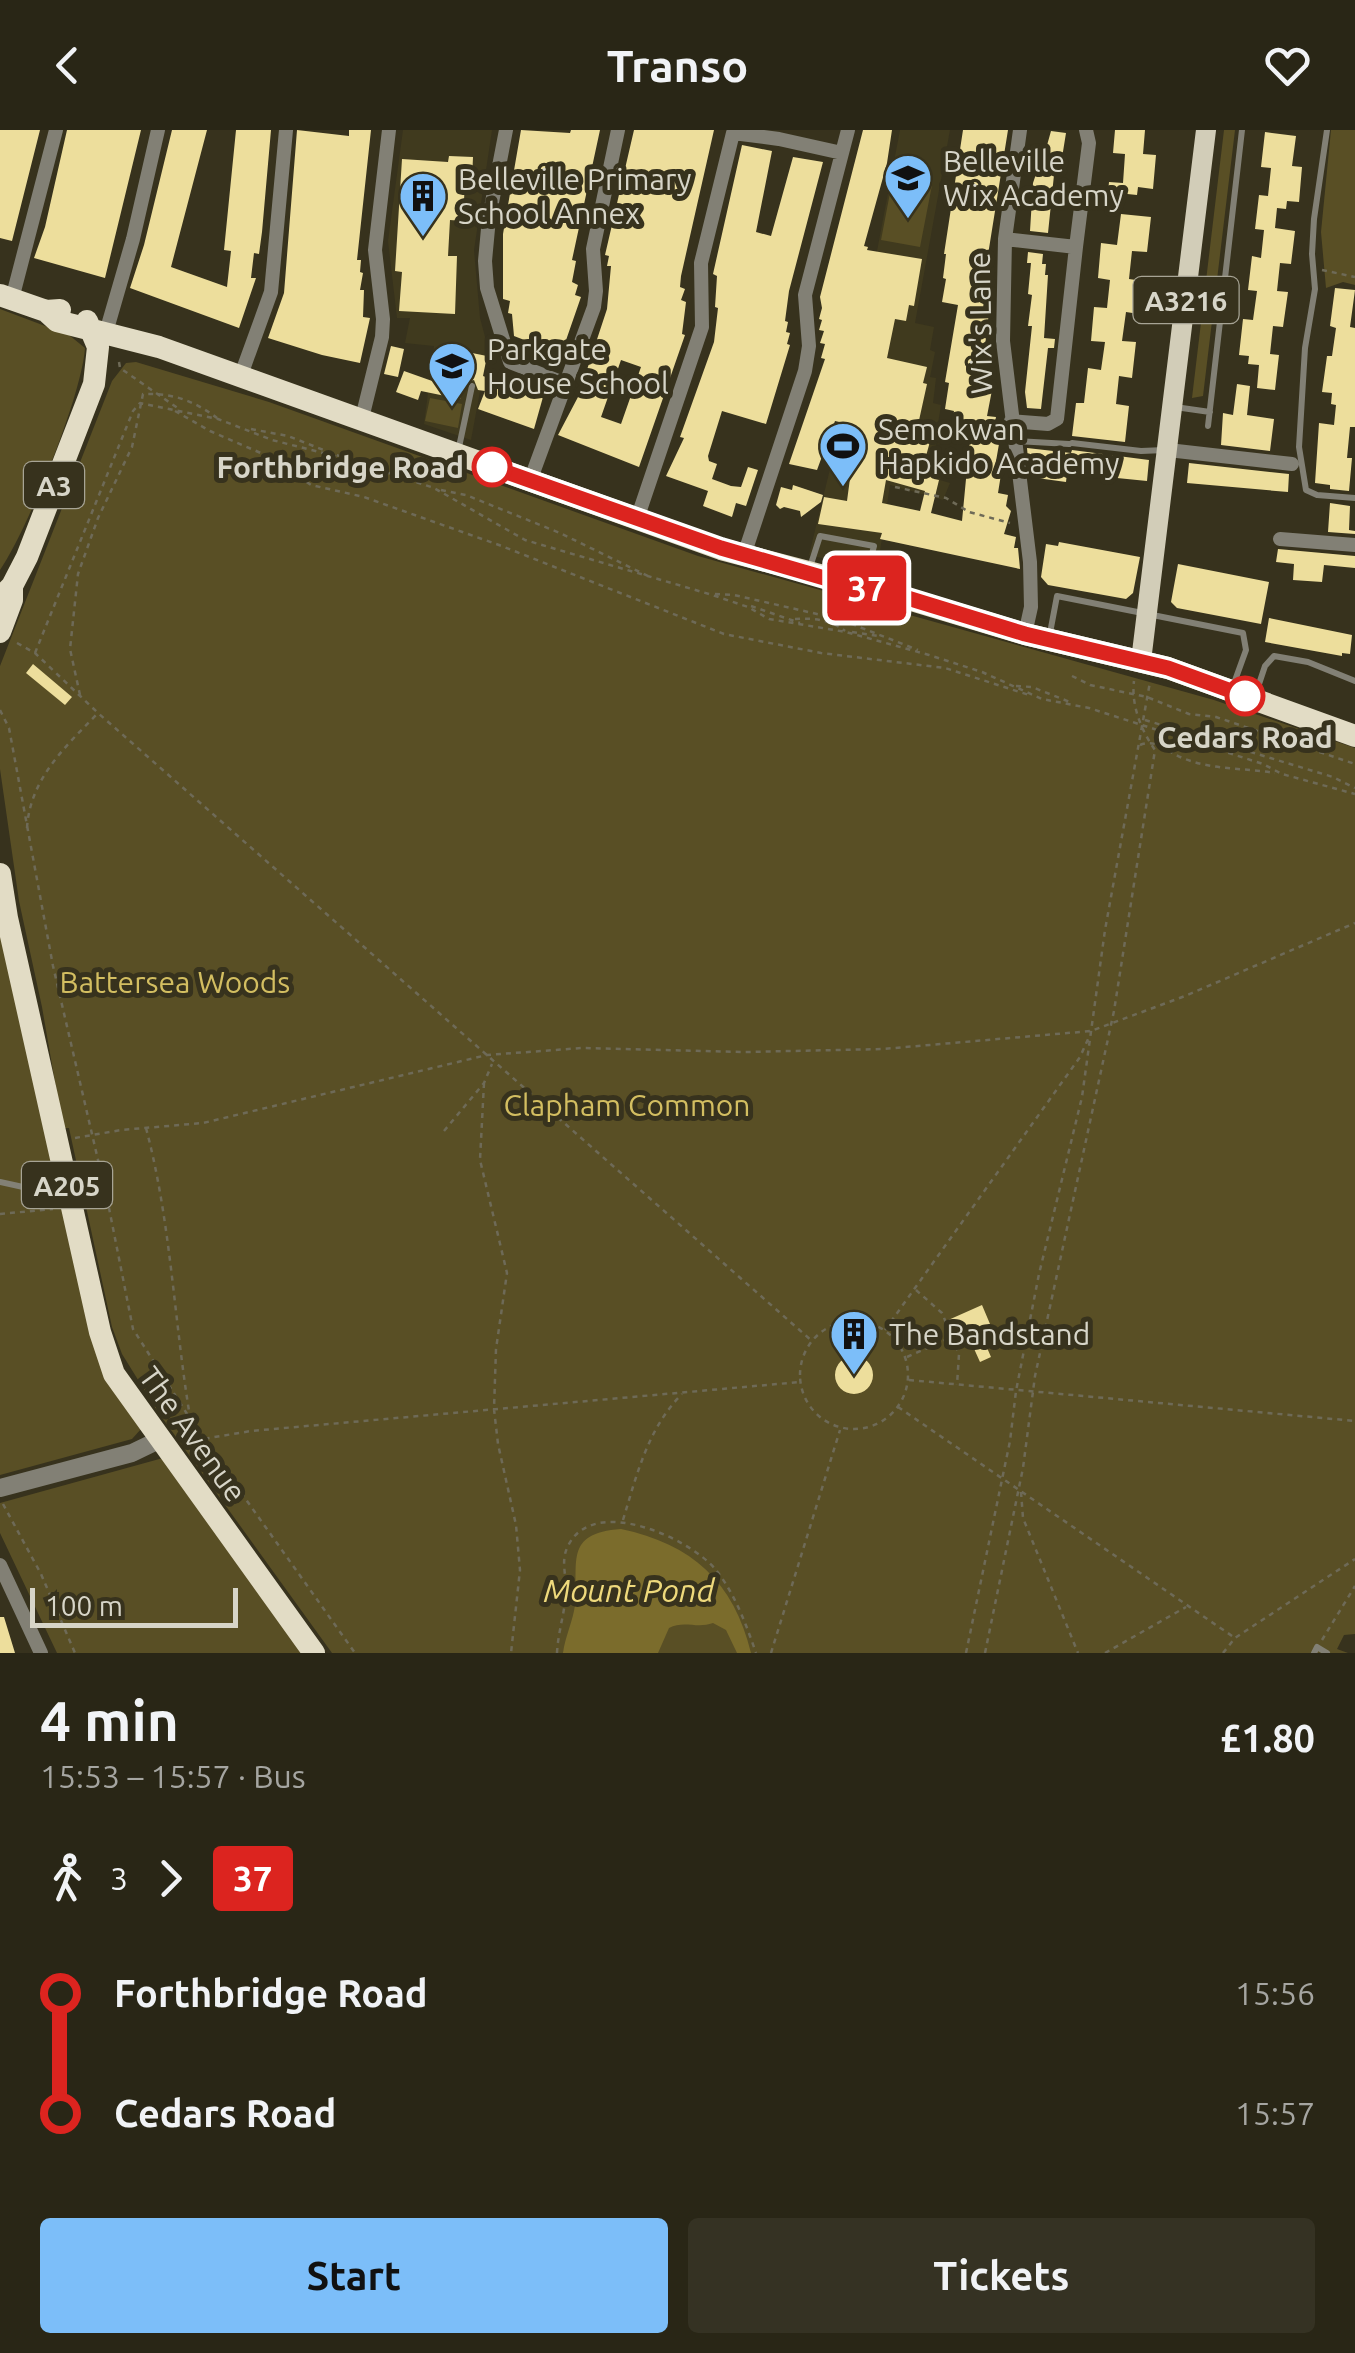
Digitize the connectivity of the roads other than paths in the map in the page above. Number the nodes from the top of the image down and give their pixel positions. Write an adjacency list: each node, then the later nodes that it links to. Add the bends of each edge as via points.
1 (56, 130): 16 (street)
2 (158, 130): 17 (street, via 133,238)
3 (286, 130): 19 (street, via 270,292)
4 (389, 130): 25 (street, via 375,250 382,338)
5 (506, 130): 21 (street, via 486,238 486,288 510,362)
6 (618, 130): 21 (street, via 593,249 596,299)
7 (848, 130): 13 (street)
8 (1020, 130): 14 (street, Wix's Lane)
9 (1086, 130): 15 (street, via 1090,143)
10 (1206, 130): 23 (main road, A3216)
11 (1242, 130): 24 (lane)
12 (1326, 130): 33 (lane, via 1300,447 1306,490)
13 (842, 153): 34 (street, via 734,133 701,264 702,327); 37 (street, via 805,295 806,371)
14 (1005, 239): 15 (street); 26 (street, Wix's Lane, via 1002,341)
15 (1076, 247): 26 (street, via 1057,419)
16 (6, 297): 17 (highway)
17 (95, 323): 18 (highway); 20 (highway)
18 (150, 344): 19 (highway); 20 (highway, A3, via 120,351)
19 (241, 375): 25 (highway)
20 (94, 384): 40 (highway, A3)
21 (566, 384): 32 (street)
22 (472, 386): 30 (lane)
23 (1174, 407): 24 (lane); 29 (main road, A3216)
24 (1210, 412): 27 (lane)
25 (362, 418): 30 (highway)
26 (1011, 421): 28 (street, Wix's Lane)
27 (1208, 426)
28 (1014, 441): 29 (lane); 42 (street, Wix's Lane, via 1032,593)
29 (1168, 450): 31 (street); 41 (main road, A3216)
30 (457, 453): 32 (highway)
31 (1292, 464)
32 (530, 481): 34 (highway)
33 (1355, 498)
34 (637, 519): 37 (highway)
35 (1280, 538): 36 (street)
36 (1355, 545)
37 (744, 555): 38 (highway)
38 (808, 573): 39 (highway); 39 (lane, via 820,536 874,546)
39 (863, 588): 42 (highway)
40 (6, 592): 43 (highway, via 12,600)
41 (1148, 614): 44 (lane, via 1057,596); 45 (main road, A3216); 47 (lane, via 1243,633)
42 (1025, 634): 44 (highway)
43 (3, 636)
44 (1048, 639): 45 (highway)
45 (1146, 671): 47 (highway)
46 (1355, 681): 47 (lane, via 1274,656)
47 (1243, 696): 48 (highway)
48 (1355, 736)
49 (0, 874): 50 (highway, The Avenue / A205)
50 (3, 921): 52 (highway, The Avenue / A205)
51 (0, 1182): 52 (lane)
52 (70, 1197): 53 (highway, The Avenue / A205, via 114,1374)
53 (160, 1439): 54 (street, via 132,1453); 59 (highway, The Avenue / A205)
54 (0, 1488)
55 (0, 1564): 56 (street)
56 (7, 1595): 58 (street)
57 (1316, 1650): 60 (lane)
58 (41, 1653)
59 (314, 1653)
60 (1326, 1653)

